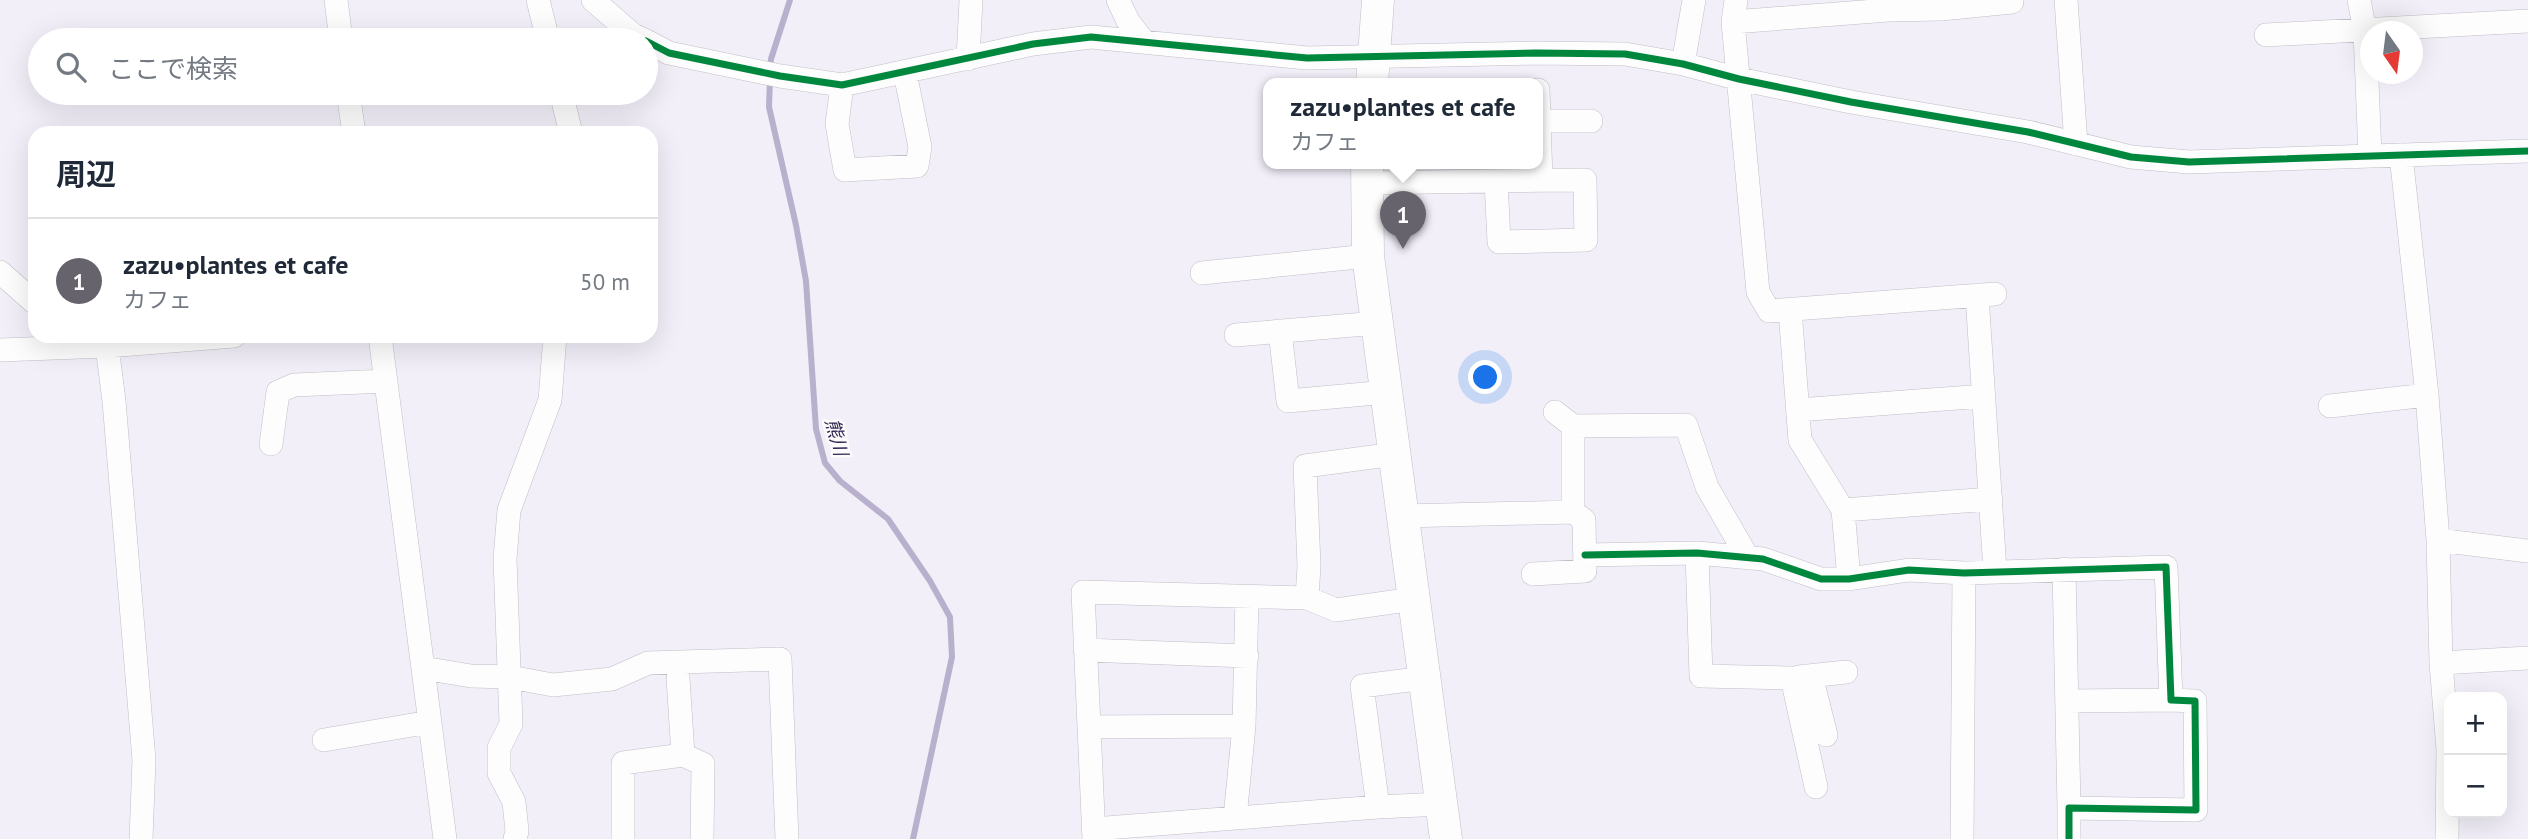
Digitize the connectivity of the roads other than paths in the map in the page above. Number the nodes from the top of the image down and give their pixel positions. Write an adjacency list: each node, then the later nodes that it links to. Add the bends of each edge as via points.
1 (336, 0): 15 (street)
2 (538, 0): 16 (street)
3 (593, 0): 17 (street)
4 (1118, 0): 20 (street)
5 (1378, 0): 25 (street)
6 (1694, 0): 24 (street)
7 (2066, 0): 37 (street)
8 (2359, 0): 12 (street)
9 (965, 1): 23 (street)
10 (2012, 2): 11 (street, via 1941,9)
11 (1735, 11): 28 (street)
12 (2363, 21)
13 (2528, 21): 14 (street)
14 (2423, 27)
15 (340, 28)
16 (545, 28)
17 (625, 28)
18 (2360, 31): 19 (street)
19 (2266, 35)
20 (1144, 42): 23 (street, via 1091,37); 25 (street, via 1307,58)
21 (658, 48): 30 (street)
22 (1536, 53): 24 (street, via 1625,54); 25 (street); 27 (street)
23 (968, 59): 26 (street)
24 (1683, 64): 28 (street)
25 (1373, 70)
26 (905, 73): 30 (street); 30 (street, via 920,146 917,166 845,170 837,124)
27 (1538, 78)
28 (1739, 79): 37 (street); 49 (street, via 1758,292 1769,311)
29 (2367, 84): 40 (street)
30 (842, 85)
31 (350, 105): 35 (street)
32 (564, 105): 36 (street)
33 (1543, 121): 34 (street)
34 (1591, 121)
35 (353, 126)
36 (569, 126)
37 (2076, 144): 40 (street, via 2131,157 2189,162)
38 (2528, 151): 39 (street)
39 (2401, 155): 40 (street); 62 (street)
40 (2370, 156)
41 (1540, 169): 43 (street)
42 (1367, 173): 44 (street); 45 (street)
43 (1541, 180): 44 (street); 44 (street, via 1585,180 1586,240 1499,242)
44 (1496, 181)
45 (1368, 256): 47 (street); 50 (street)
46 (0, 272): 48 (street)
47 (1202, 274)
48 (28, 297)
49 (1790, 310): 63 (street, via 1986,294); 65 (street)
50 (1377, 323): 51 (street); 61 (street)
51 (1280, 331): 52 (street); 61 (street, via 1287,401)
52 (1236, 335)
53 (46, 343): 59 (street)
54 (78, 343): 58 (street)
55 (145, 343): 58 (street)
56 (381, 343): 60 (street)
57 (554, 343): 91 (street, via 550,400 509,510 505,559)
58 (107, 346): 109 (street, via 144,760)
59 (0, 350)
60 (386, 381): 66 (street, via 294,385 278,392); 89 (street)
61 (1387, 392): 67 (street)
62 (2427, 395): 64 (street); 72 (street)
63 (1984, 396): 65 (street); 68 (street)
64 (2330, 406)
65 (1798, 410): 69 (street, via 1800,439)
66 (271, 444)
67 (1395, 454): 71 (street); 83 (street, via 1305,466)
68 (1991, 499): 69 (street); 78 (street)
69 (1843, 510): 81 (street)
70 (1573, 512): 71 (street); 75 (street, via 1584,520); 76 (street, via 1564,419 1686,425 1707,487)
71 (1403, 516): 84 (street)
72 (2438, 540): 73 (street); 88 (street)
73 (2528, 551)
74 (1697, 553): 75 (street); 76 (street); 92 (street, via 1701,676)
75 (1585, 555): 80 (street, via 1585,571)
76 (1748, 558): 81 (street, via 1821,579)
77 (2064, 569): 78 (street); 95 (street, via 2166,567); 96 (street)
78 (1994, 571): 79 (street)
79 (1964, 573): 81 (street, via 1909,570); 116 (street)
80 (1533, 574)
81 (1849, 579)
82 (1247, 597): 83 (street); 85 (street, via 1083,592); 86 (street)
83 (1307, 598): 84 (street, via 1336,610)
84 (1414, 599): 94 (street)
85 (1086, 650): 86 (street); 99 (street)
86 (1247, 656): 98 (street)
87 (2528, 658): 88 (street)
88 (2441, 663): 118 (street, via 2448,749)
89 (423, 668): 91 (street); 97 (street)
90 (1846, 672): 92 (street)
91 (510, 677): 111 (street, via 511,724 499,748 499,773 514,802); 114 (street, via 552,685 612,679 648,663 780,659)
92 (1802, 677): 100 (street); 103 (street)
93 (678, 678): 102 (street)
94 (1425, 678): 104 (street); 105 (street, via 1362,686)
95 (2171, 700): 96 (street); 106 (street, via 2195,701 2196,810)
96 (2067, 701): 106 (street)
97 (430, 722): 101 (street); 110 (street)
98 (1244, 726): 99 (street); 107 (street)
99 (1089, 727): 108 (street)
100 (1826, 735)
101 (324, 740)
102 (683, 755): 112 (street, via 623,763); 113 (street, via 703,764)
103 (1816, 787)
104 (1442, 804): 105 (street); 115 (street)
105 (1378, 807): 107 (street)
106 (2069, 808): 117 (street)
107 (1235, 818): 108 (street)
108 (1094, 834)
109 (141, 839)
110 (445, 839)
111 (515, 839)
112 (623, 839)
113 (702, 839)
114 (787, 839)
115 (1446, 839)
116 (1962, 839)
117 (2069, 839)
118 (2446, 839)

